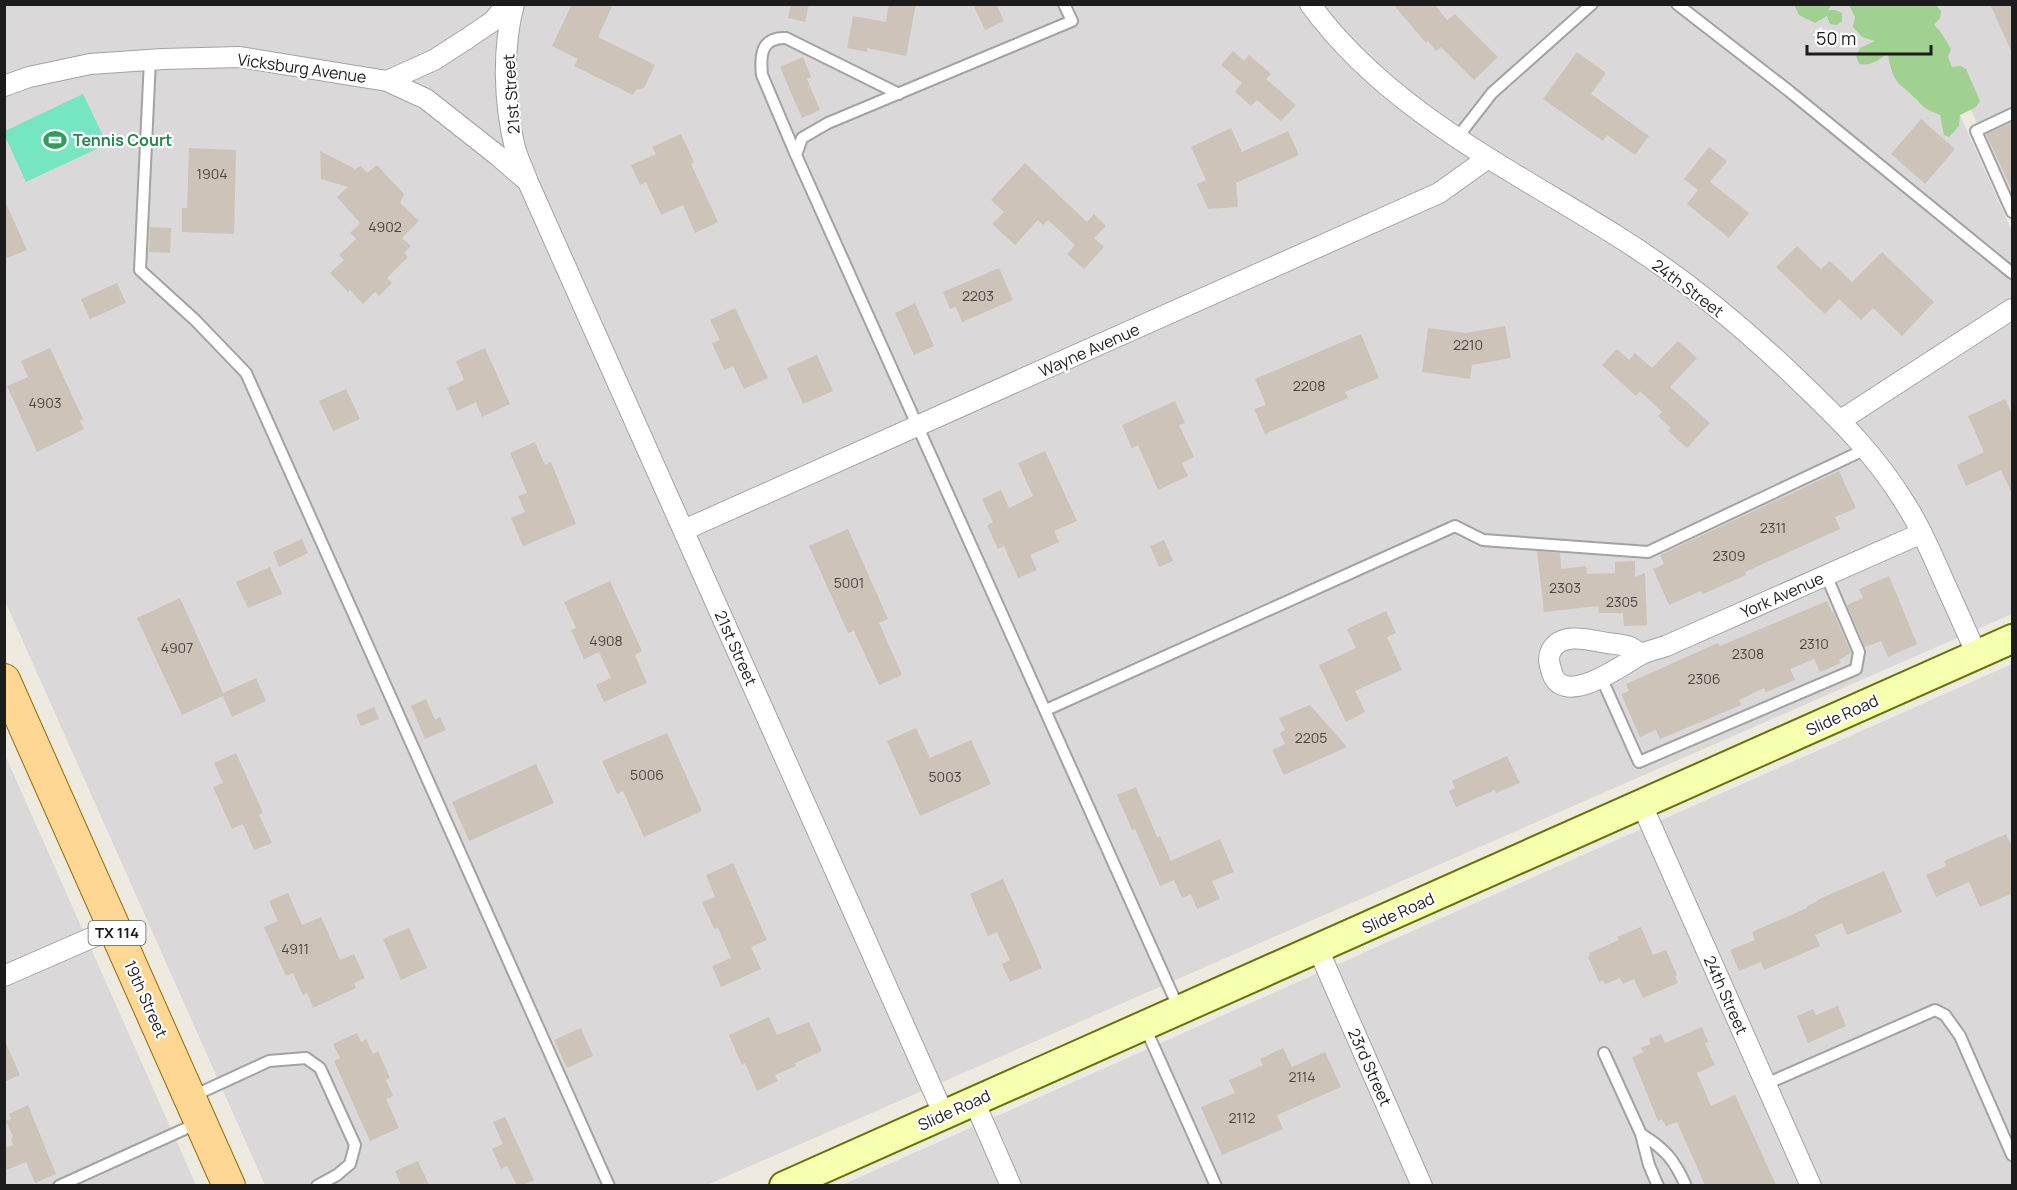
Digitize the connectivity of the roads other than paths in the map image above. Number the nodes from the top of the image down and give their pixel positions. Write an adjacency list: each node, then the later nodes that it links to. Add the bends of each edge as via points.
1 (507, 4): 8 (street, Vicksburg Avenue, via 493,21 434,60)
2 (514, 4): 15 (street, 21st Street, via 506,73 515,148)
3 (1064, 4): 10 (lane, via 1072,21)
4 (1310, 4): 12 (street, 24th Street, via 1397,95)
5 (1592, 4): 12 (lane, via 1492,93)
6 (1677, 4): 17 (lane)
7 (150, 60): 8 (street, Vicksburg Avenue, via 240,57); 9 (street, Vicksburg Avenue, via 90,64); 48 (lane, via 140,270 246,373)
8 (387, 81): 15 (street, 21st Street, via 426,99)
9 (4, 86)
10 (899, 94): 13 (lane, via 802,138); 13 (lane, via 786,38 768,42 763,48 762,75)
11 (2013, 114): 16 (lane, via 1976,131)
12 (1457, 138): 14 (street, 24th Street)
13 (796, 154): 20 (lane)
14 (1488, 158): 19 (street, 24th Street, via 1620,238 1693,290 1749,333); 20 (street, Wayne Avenue, via 1439,193)
15 (528, 182): 22 (street, 21st Street)
16 (2013, 212)
17 (2013, 273)
18 (2013, 309): 19 (street)
19 (1841, 420): 21 (street, 24th Street)
20 (919, 426): 22 (street, Wayne Avenue); 30 (lane)
21 (1866, 449): 23 (street, 24th Street); 30 (lane, via 1648,552 1483,540 1455,526)
22 (684, 530): 41 (street, 21st Street)
23 (1922, 533): 24 (street, York Avenue); 27 (street, 24th Street)
24 (1826, 575): 26 (street, York Avenue); 28 (lane, via 1859,652 1856,669 1639,762)
25 (2013, 639): 27 (main road, Slide Road)
26 (1641, 654): 28 (street, York Avenue); 28 (street, York Avenue, via 1628,646 1576,638 1553,647 1549,661 1559,684 1577,687)
27 (1977, 655): 31 (main road, Slide Road)
28 (1601, 677)
29 (4, 680): 32 (main road, 19th Street / TX 114)
30 (1046, 710): 35 (lane)
31 (1642, 805): 33 (main road, Slide Road); 38 (street, 24th Street)
32 (114, 927): 34 (street); 40 (main road, 19th Street / TX 114)
33 (1318, 949): 35 (main road, Slide Road); 51 (street, 23rd Street)
34 (4, 976)
35 (1179, 1010): 36 (main road, Slide Road)
36 (1144, 1026): 39 (main road, Slide Road); 50 (lane)
37 (1604, 1053): 42 (lane)
38 (1766, 1084): 43 (lane, via 1935,1010 1945,1015 1960,1036); 54 (street, 24th Street)
39 (974, 1101): 41 (main road, Slide Road); 49 (street)
40 (195, 1110): 45 (lane); 46 (main road, 19th Street / TX 114); 47 (lane, via 269,1061 306,1058 320,1068 355,1145 350,1164)
41 (944, 1115): 44 (main road, Slide Road)
42 (1641, 1134): 52 (lane); 53 (lane, via 1664,1149)
43 (2013, 1155)
44 (796, 1183)
45 (58, 1185)
46 (229, 1185)
47 (317, 1185)
48 (609, 1185)
49 (1011, 1185)
50 (1216, 1185)
51 (1422, 1185)
52 (1658, 1185)
53 (1686, 1185)
54 (1811, 1185)

